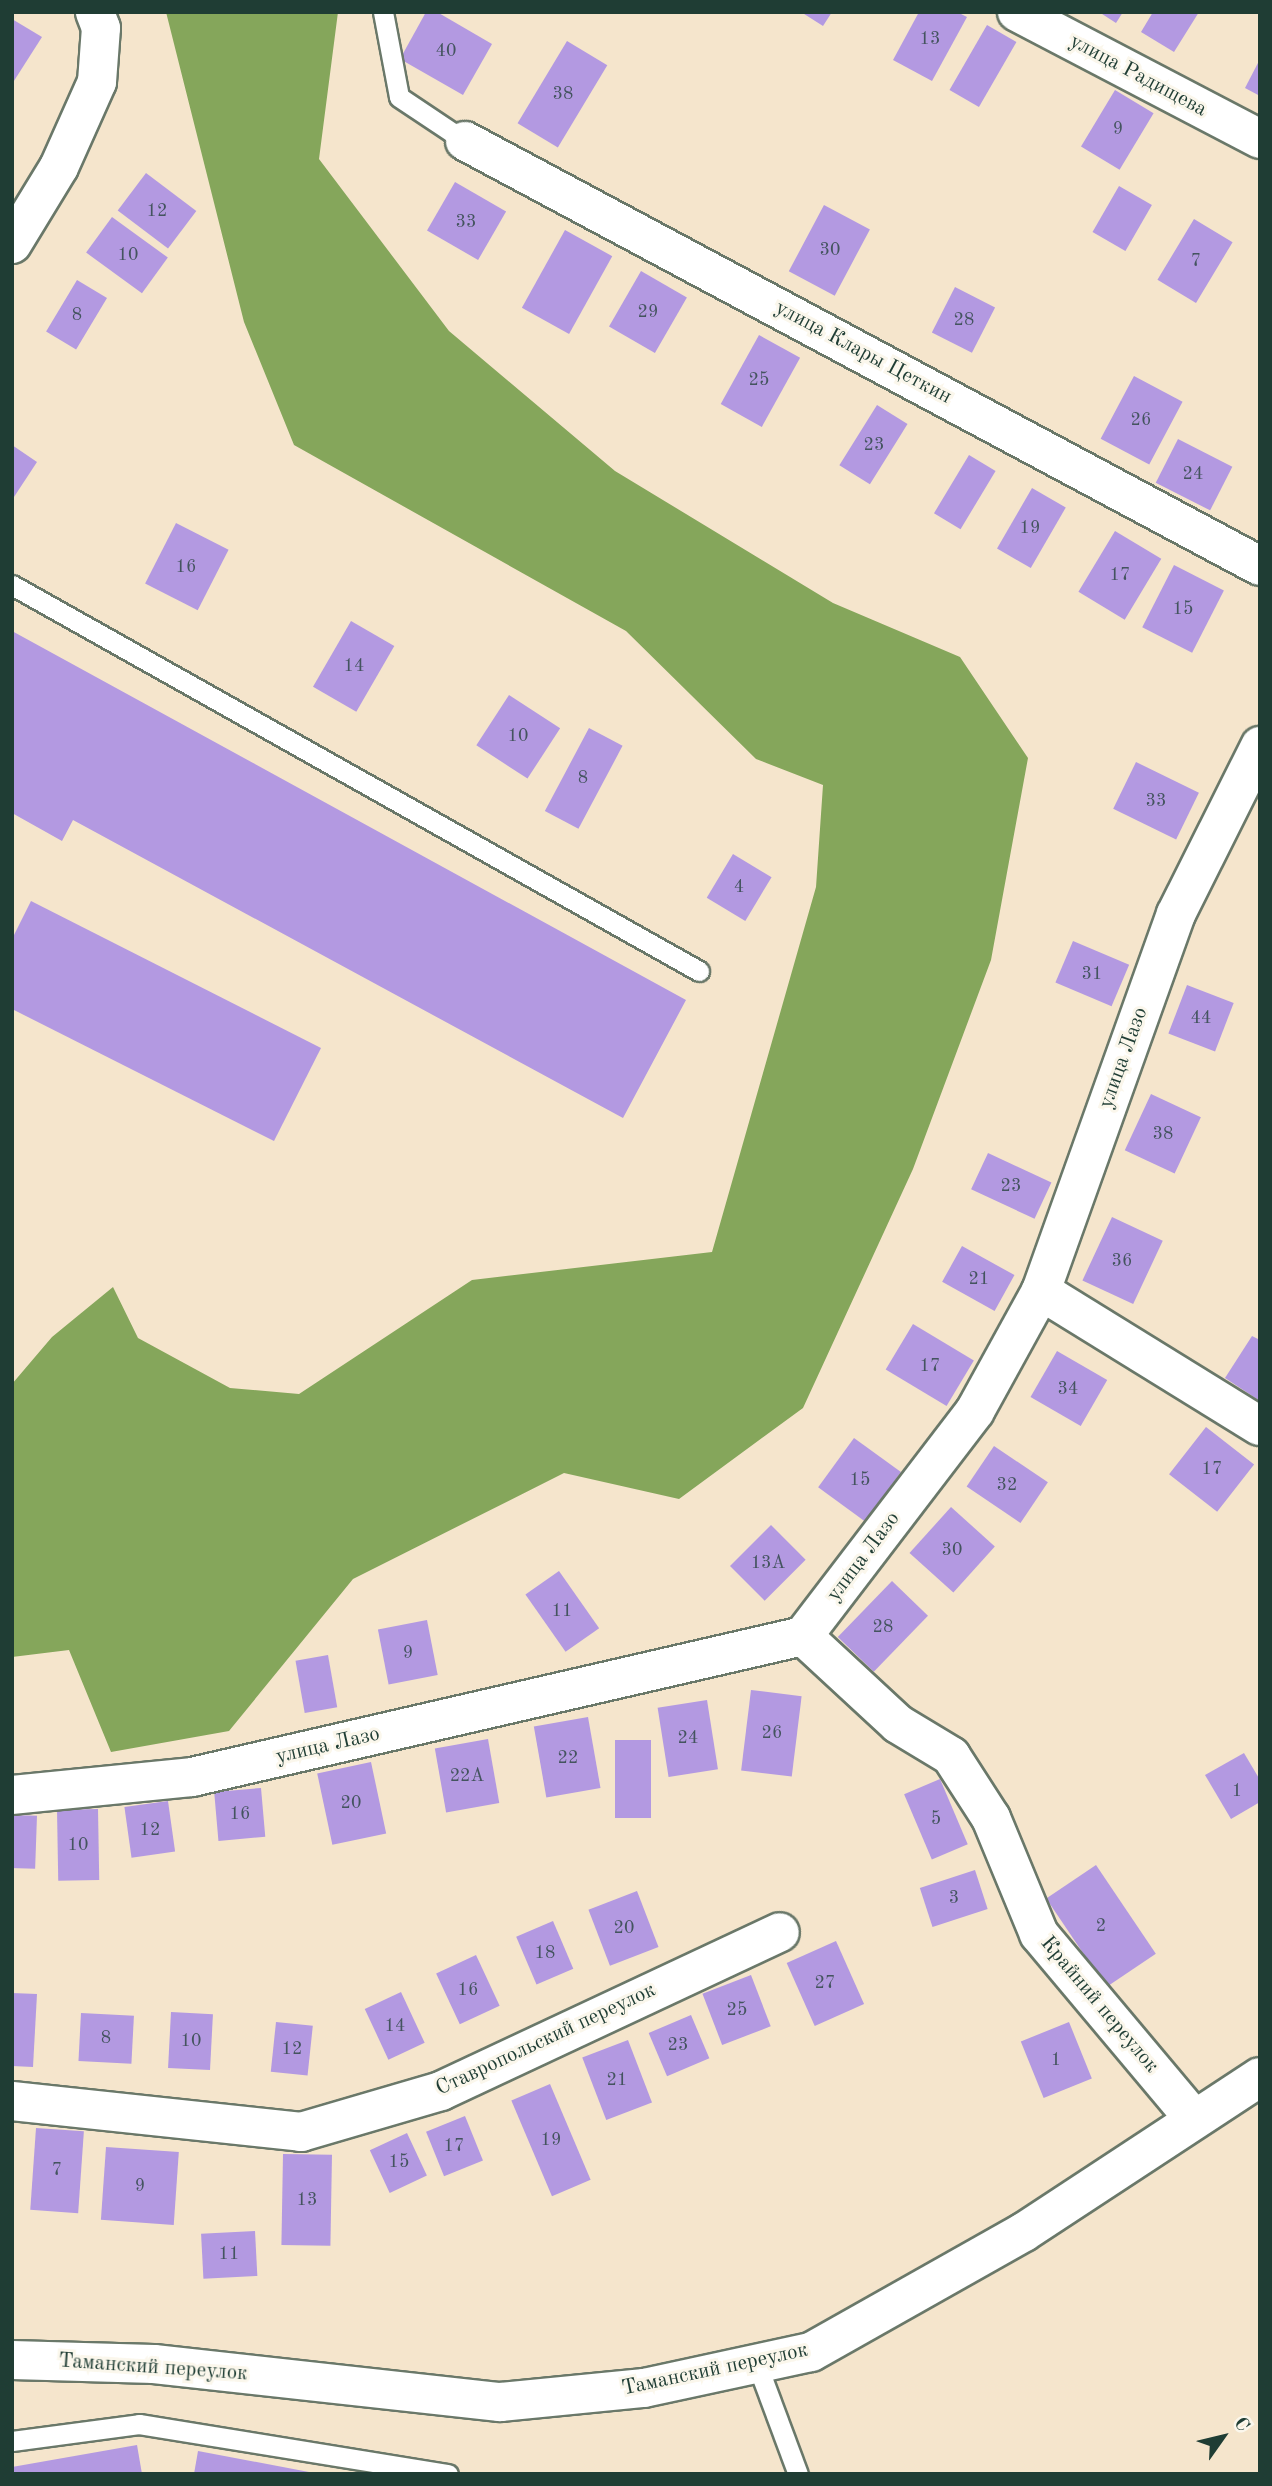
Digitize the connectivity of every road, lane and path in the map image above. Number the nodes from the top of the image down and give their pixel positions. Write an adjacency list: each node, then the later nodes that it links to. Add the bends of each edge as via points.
1 (95, 12): 6 (street, via 101,28 97,82 59,167)
2 (383, 12): 5 (lane, via 399,97)
3 (1017, 12): 4 (street, улица Радищева)
4 (1260, 139)
5 (465, 141): 7 (street, улица Клары Цеткин)
6 (12, 244)
7 (1260, 566)
8 (12, 585): 10 (lane)
9 (1260, 746): 11 (street, улица Лазо, via 1175,914)
10 (699, 971)
11 (1041, 1291): 12 (street); 13 (street, улица Лазо, via 975,1411)
12 (1260, 1426)
13 (803, 1636): 14 (street, улица Лазо, via 192,1777); 18 (street, Крайний переулок, via 898,1724 951,1756 991,1818 1039,1934)
14 (12, 1795)
15 (780, 1932): 17 (street, Ставропольский переулок, via 441,2091 301,2132)
16 (1260, 2077): 18 (street, Таманский переулок)
17 (12, 2101)
18 (1194, 2119): 20 (street, Таманский переулок, via 1024,2232 811,2352)
19 (12, 2360): 20 (street, Таманский переулок, via 153,2364 500,2402 644,2388)
20 (757, 2364): 23 (lane)
21 (12, 2441): 22 (lane, via 139,2424)
22 (448, 2474)
23 (799, 2474)

